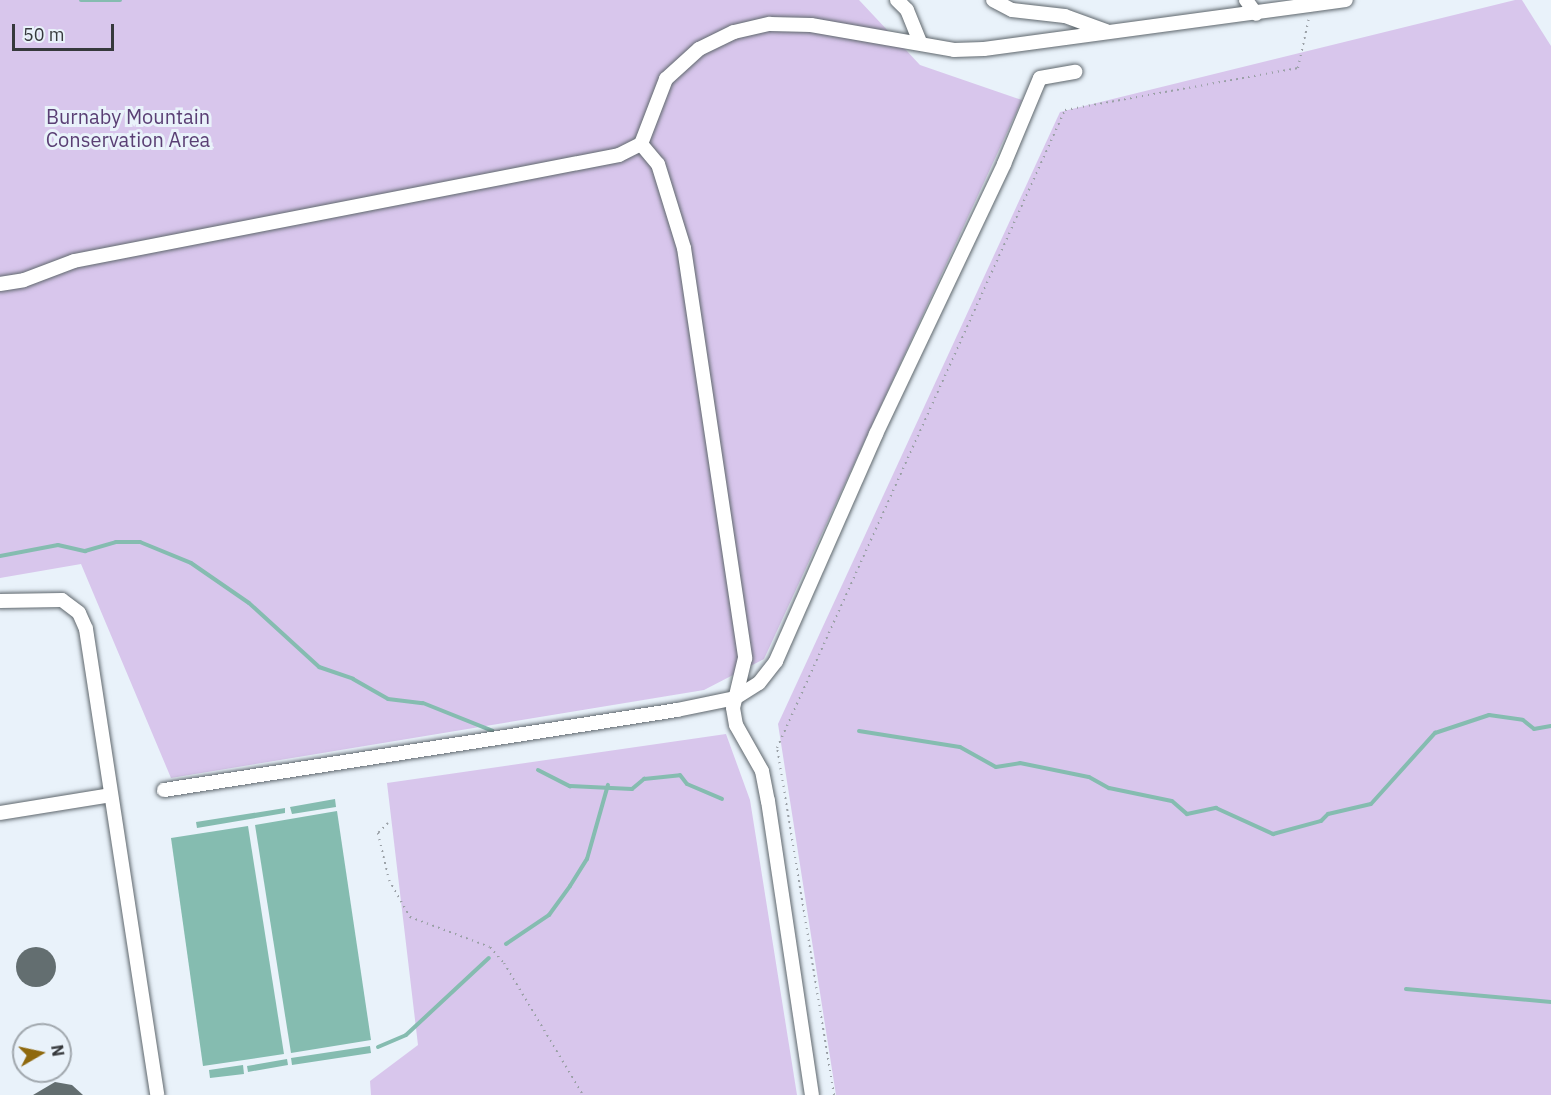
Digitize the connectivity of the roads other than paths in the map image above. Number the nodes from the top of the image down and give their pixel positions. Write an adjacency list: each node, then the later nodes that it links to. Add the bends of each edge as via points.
1 (897, 0): 7 (lane, via 907,10)
2 (993, 0): 6 (lane, via 1012,10 1065,16)
3 (1246, 0): 5 (lane)
4 (1346, 0): 5 (lane)
5 (1256, 14): 6 (lane)
6 (1108, 32): 7 (lane, via 984,49 954,50)
7 (920, 44): 9 (lane, via 790,24 734,32 699,49 666,79)
8 (1075, 72): 12 (lane, via 1040,78 776,661 759,683)
9 (641, 144): 10 (lane, via 619,155 74,261 24,280); 12 (lane, via 657,164 684,248 745,658 741,689)
10 (0, 284)
11 (0, 601): 14 (lane, via 62,600 79,613 86,629)
12 (735, 698): 13 (lane); 17 (lane, via 736,725 762,771 768,801)
13 (164, 790)
14 (111, 795): 15 (lane); 16 (lane)
15 (0, 813)
16 (157, 1095)
17 (812, 1095)

